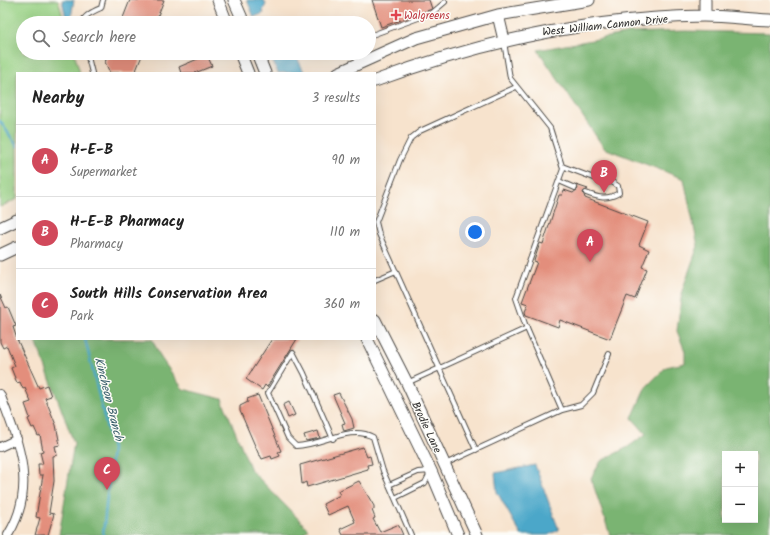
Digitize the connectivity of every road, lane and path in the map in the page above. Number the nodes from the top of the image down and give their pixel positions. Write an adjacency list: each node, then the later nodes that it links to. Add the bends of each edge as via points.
1 (103, 0): 8 (lane, via 101,8)
2 (218, 0): 9 (main road)
3 (234, 0): 10 (main road)
4 (588, 0): 7 (main road)
5 (705, 0): 11 (main road)
6 (445, 2): 13 (lane, via 432,13)
7 (498, 15): 14 (main road); 15 (main road, via 416,38)
8 (86, 16)
9 (224, 16)
10 (241, 16)
11 (705, 16): 12 (main road, West William Cannon Drive); 14 (main road, West William Cannon Drive, via 580,26)
12 (770, 20)
13 (376, 33)
14 (504, 40): 24 (main road, West William Cannon Drive, via 423,63); 25 (lane, via 510,78)
15 (376, 56)
16 (89, 60): 20 (lane)
17 (243, 60): 21 (main road)
18 (260, 60): 22 (main road)
19 (367, 60): 23 (main road)
20 (92, 72)
21 (248, 72)
22 (265, 72)
23 (340, 72)
24 (376, 81)
25 (516, 87): 26 (lane, via 550,128); 34 (lane, via 420,131 411,138 376,222)
26 (562, 166): 27 (lane); 29 (lane, via 602,181 612,182 618,186 619,192 612,198 600,199)
27 (559, 181): 28 (lane); 37 (lane, via 516,298)
28 (575, 188)
29 (586, 193)
30 (16, 220): 31 (main road)
31 (0, 228)
32 (16, 247): 33 (main road)
33 (0, 255)
34 (396, 271): 35 (lane); 40 (lane)
35 (376, 280)
36 (376, 322): 41 (main road, Brodie Lane)
37 (527, 328): 40 (lane); 43 (lane)
38 (367, 340): 49 (main road, Brodie Lane)
39 (608, 354): 43 (lane, via 593,394 580,405)
40 (438, 369): 41 (lane); 47 (lane)
41 (407, 383): 48 (main road, Brodie Lane)
42 (0, 394): 44 (street)
43 (562, 410): 47 (lane)
44 (17, 439): 46 (street); 52 (street, via 23,462 23,486 19,510)
45 (333, 439): 45 (lane, via 296,446 288,438 268,393 293,352); 50 (lane, via 366,433 373,437)
46 (0, 446)
47 (476, 450): 48 (lane)
48 (445, 464): 49 (main road); 55 (main road, Brodie Lane)
49 (431, 471): 50 (lane, via 418,472); 51 (lane, via 426,483); 54 (main road, Brodie Lane)
50 (389, 485): 51 (lane)
51 (395, 498): 53 (lane)
52 (8, 535)
53 (411, 535)
54 (458, 535)
55 (476, 535)

